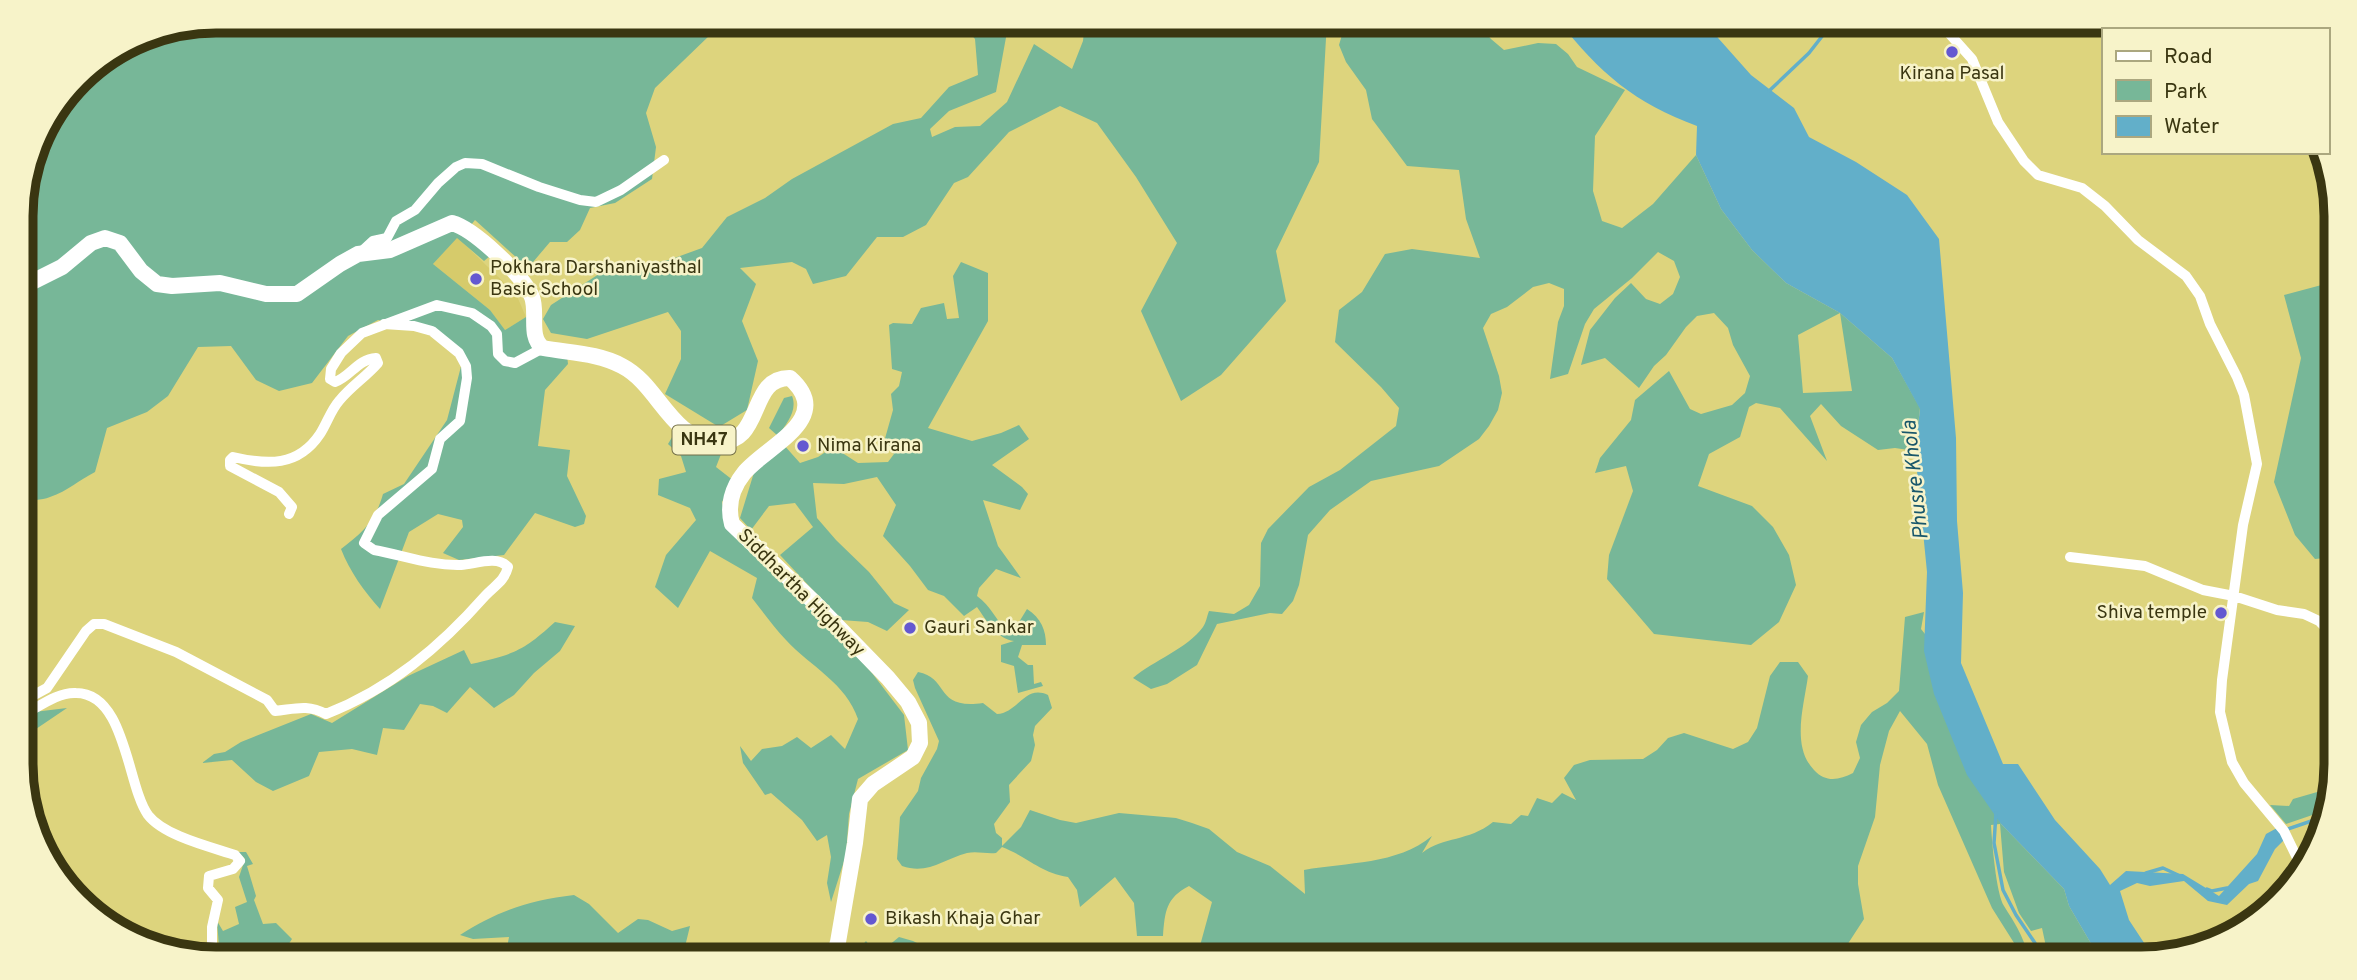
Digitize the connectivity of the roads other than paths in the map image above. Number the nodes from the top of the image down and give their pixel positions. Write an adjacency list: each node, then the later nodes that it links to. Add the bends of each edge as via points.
1 (1949, 33): 9 (street, via 1972,59 1998,122 2024,161 2038,174 2082,188 2105,205 2138,240 2186,276 2200,296 2244,396 2257,464)
2 (664, 160): 3 (street, via 596,202 539,187 482,164 465,163 438,183 415,210 396,221 387,238 373,241)
3 (358, 254): 4 (highway, via 297,294 276,295 220,283 157,284 120,243 105,238); 6 (highway, via 390,250 447,224 463,228 530,292 536,339)
4 (34, 281)
5 (384, 324): 6 (street, via 437,305 472,313 491,326 497,334 498,354 505,361 515,363); 7 (street, via 362,333 341,353 328,376 335,382 369,358 378,363 338,401 319,436 300,455 261,463 230,460 230,466 279,492 292,507); 11 (street, via 432,331 459,353 467,378 460,421 440,439 432,469 378,515 364,542 374,550 448,565 503,562 508,567 505,578 415,665 352,704 326,714 300,706 275,711 267,701 176,652 104,624 94,624 86,631 47,688)
6 (544, 348): 15 (highway, Siddhartha Highway / NH47, via 597,356 623,366 682,427 704,440 735,438 749,426 764,390 779,378 790,378 803,393 805,409 799,423 743,474 728,509 732,524 888,678 908,702 920,733 913,757 873,784 860,799)
7 (289, 514)
8 (2070, 557): 9 (street, via 2145,566 2203,590)
9 (2234, 596): 10 (street, via 2304,614); 13 (street, via 2222,680 2224,737 2244,783 2284,831)
10 (2324, 626)
11 (33, 696)
12 (33, 709): 14 (street, via 76,693 94,697 110,714 126,748 149,816 172,833 235,855 240,861 233,869 209,876 208,888 218,900)
13 (2297, 858)
14 (212, 947)
15 (837, 947)

